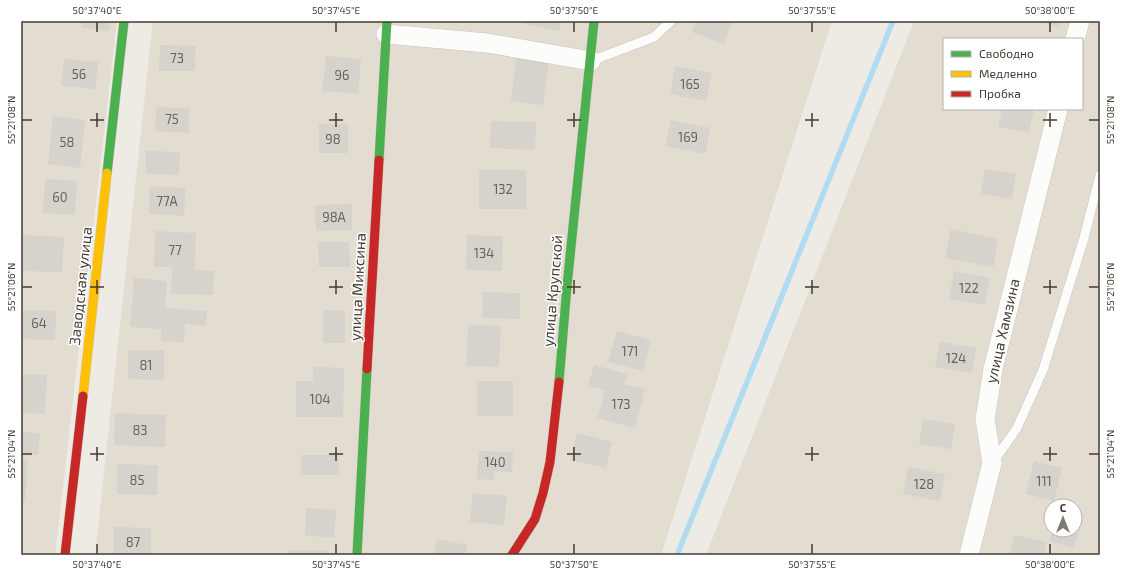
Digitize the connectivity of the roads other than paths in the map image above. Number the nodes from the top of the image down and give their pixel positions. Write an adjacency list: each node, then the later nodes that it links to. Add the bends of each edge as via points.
1 (124, 21): 11 (street, Заводская улица)
2 (594, 21): 7 (street, улица Крупской)
3 (671, 21): 7 (lane, via 654,37)
4 (1080, 21): 6 (street)
5 (386, 27): 7 (street); 12 (street, улица Миксина)
6 (1075, 38)
7 (591, 61): 13 (street, улица Крупской, via 550,462 535,519)
8 (1058, 110): 10 (street, улица Хамзина, via 993,369 985,419)
9 (1100, 175): 10 (lane, via 1084,238 1043,370 1017,428)
10 (992, 464): 14 (street, улица Хамзина)
11 (66, 555)
12 (357, 555)
13 (512, 555)
14 (969, 555)

